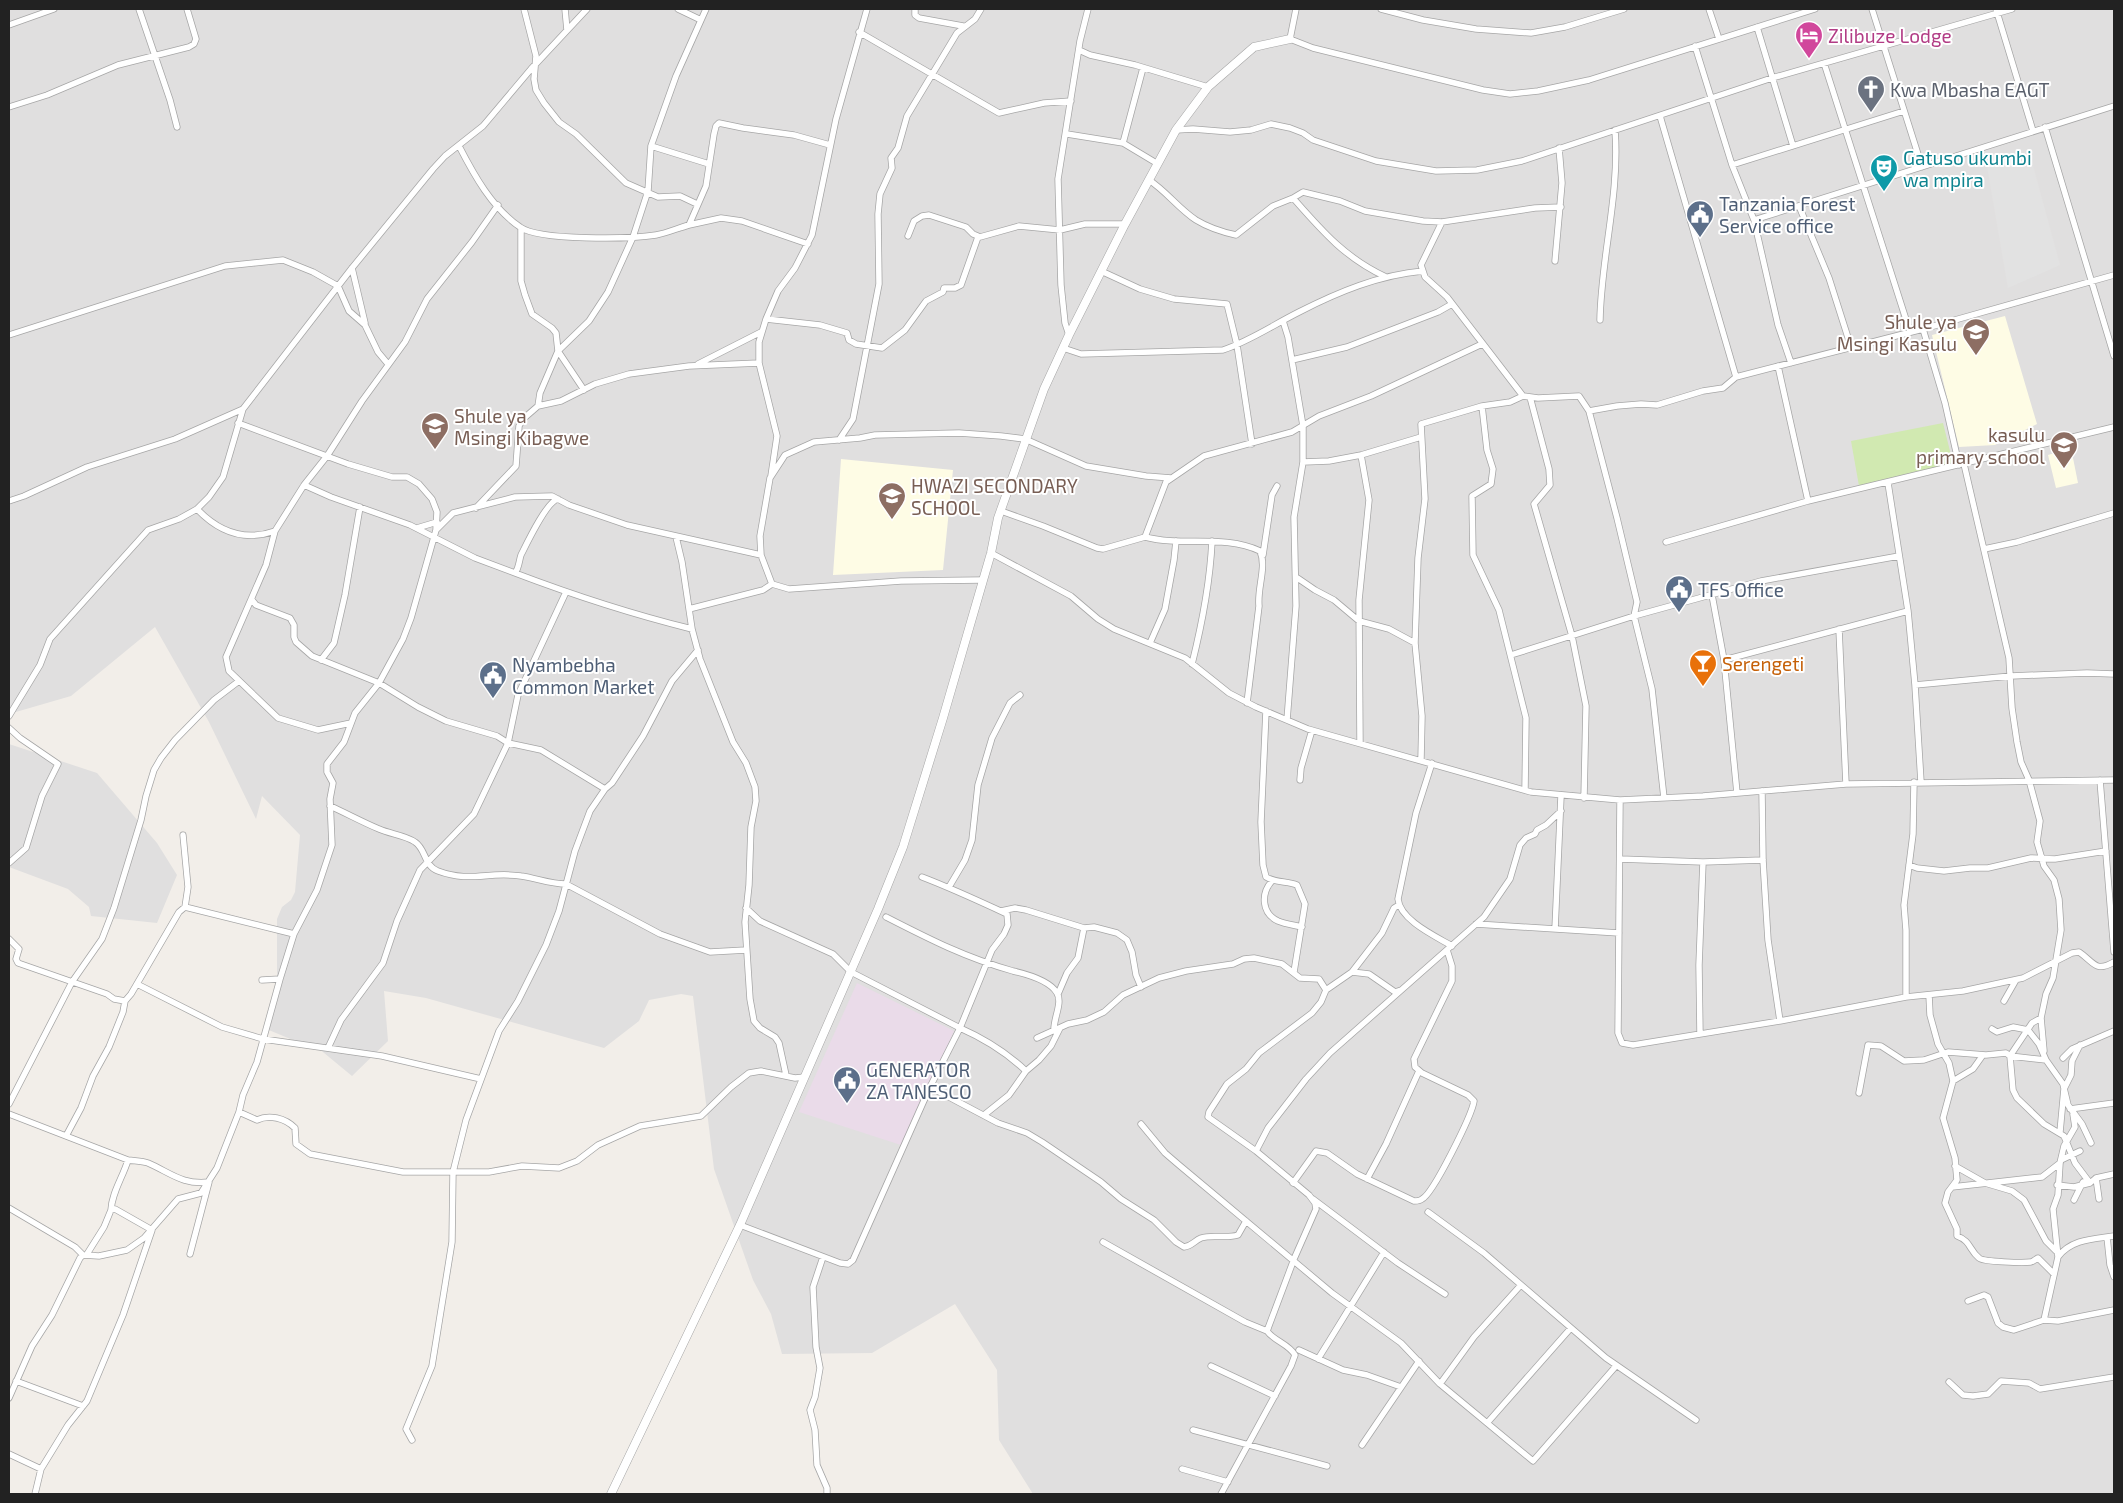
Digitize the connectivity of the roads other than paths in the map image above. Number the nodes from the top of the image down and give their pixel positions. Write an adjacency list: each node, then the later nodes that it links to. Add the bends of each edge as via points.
1 (54, 9): 22 (street)
2 (139, 9): 32 (street)
3 (187, 9): 32 (street, via 196,39 194,44)
4 (524, 9): 34 (street, via 535,52)
5 (565, 9): 25 (street)
6 (587, 9): 25 (street)
7 (678, 9): 21 (street)
8 (706, 9): 21 (street)
9 (867, 9): 26 (street)
10 (915, 9): 23 (street, via 919,18)
11 (980, 9): 23 (street, via 975,19)
12 (1088, 9): 31 (street)
13 (1296, 9): 27 (street)
14 (1380, 9): 15 (street, via 1476,29 1530,33 1565,27)
15 (1624, 9)
16 (1709, 9): 28 (street)
17 (1815, 9): 24 (street)
18 (1872, 9): 30 (street)
19 (2012, 9): 20 (street)
20 (1997, 11): 30 (street); 50 (street)
21 (701, 20): 55 (street)
22 (9, 25)
23 (963, 26): 36 (street)
24 (1757, 27): 28 (street); 37 (street)
25 (567, 30): 34 (street)
26 (860, 32): 36 (street); 53 (street)
27 (1290, 39): 29 (street, via 1313,48 1510,94 1588,80); 38 (street, via 1254,47)
28 (1719, 39): 29 (street)
29 (1694, 46): 39 (street)
30 (1884, 46): 33 (street); 43 (street)
31 (1079, 50): 35 (street, via 1090,56); 40 (street)
32 (156, 57): 42 (street, via 118,65 48,95); 45 (street)
33 (1824, 63): 37 (street); 49 (street)
34 (534, 65): 54 (street, via 484,126); 64 (street, via 536,90 559,122 576,134 626,183)
35 (1143, 68): 38 (street); 52 (street)
36 (932, 74): 40 (street, via 999,113 1044,103); 100 (street, via 906,116 898,148 891,158 892,168 880,194 877,232 879,284)
37 (1772, 78): 39 (street); 56 (street)
38 (1208, 87): 47 (street)
39 (1711, 100): 44 (street); 60 (street)
40 (1072, 101): 51 (street)
41 (2114, 106): 46 (street)
42 (9, 107)
43 (1904, 111): 49 (street); 61 (street)
44 (1660, 116): 48 (street); 111 (street)
45 (177, 127)
46 (2045, 127): 50 (street); 86 (street)
47 (1176, 130): 57 (street, via 1230,132 1271,124 1290,128 1313,140 1366,158 1436,171 1477,170 1522,161); 59 (street)
48 (1615, 130): 57 (street); 90 (street, via 1616,168 1600,289)
49 (1846, 130): 56 (street); 63 (street)
50 (2033, 130): 61 (street)
51 (1067, 134): 52 (street); 75 (street, via 1058,179)
52 (1123, 143): 59 (street)
53 (830, 145): 58 (street, via 794,135 719,123); 79 (street)
54 (459, 146): 67 (street, via 473,173); 81 (street, via 434,168)
55 (650, 146): 58 (street); 64 (street)
56 (1793, 146): 60 (street)
57 (1559, 148): 69 (street)
58 (709, 164): 66 (street, via 706,186)
59 (1158, 164): 62 (street)
60 (1732, 164): 70 (street)
61 (1922, 167): 63 (street)
62 (1148, 180): 65 (street, via 1195,219 1218,231 1236,235 1273,206); 72 (street)
63 (1863, 186): 68 (street); 95 (street)
64 (648, 191): 66 (street, via 658,197 680,196); 77 (street)
65 (1293, 198): 71 (street, via 1303,192 1365,211); 85 (street, via 1338,247)
66 (698, 204): 73 (street)
67 (498, 205): 74 (street); 108 (street, via 426,298 405,342)
68 (1799, 206): 70 (street); 101 (street, via 1829,278)
69 (1561, 207): 71 (street); 80 (street)
70 (1754, 220): 107 (street)
71 (1442, 222): 83 (street, via 1421,265)
72 (1125, 224): 75 (street, via 1085,224); 82 (street)
73 (689, 225): 77 (street, via 658,235); 79 (street, via 721,218 742,221)
74 (521, 228): 77 (street, via 549,236); 103 (street, via 521,281 525,295 532,314 556,333)
75 (1060, 230): 78 (street, via 1019,226); 97 (street, via 1065,323)
76 (908, 236): 78 (street, via 914,221 930,215 966,227)
77 (633, 237): 103 (street, via 608,292 589,321)
78 (978, 237): 100 (street, via 961,285 944,288 943,292 926,301 906,330 882,348)
79 (808, 244): 89 (street, via 778,291)
80 (1555, 261)
81 (352, 268): 87 (street); 92 (street)
82 (1101, 271): 97 (street); 99 (street, via 1140,289 1174,299 1227,304)
83 (1423, 271): 85 (street); 88 (street)
84 (2114, 275): 86 (street)
85 (1386, 277): 91 (street, via 1329,298)
86 (2092, 281): 93 (street); 104 (street)
87 (338, 286): 92 (street, via 349,311); 96 (street, via 283,260 226,266); 117 (street)
88 (1452, 304): 98 (street); 105 (street, via 1347,347)
89 (766, 319): 94 (street); 100 (street, via 820,325 848,333 849,340)
90 (1600, 320)
91 (1283, 321): 99 (street); 105 (street)
92 (365, 325): 108 (street, via 378,352)
93 (1923, 329): 95 (street); 129 (street)
94 (761, 332): 106 (street); 109 (street)
95 (1910, 332): 101 (street)
96 (9, 335)
97 (1069, 335): 102 (street)
98 (1482, 344): 113 (street); 120 (street)
99 (1237, 345): 102 (street, via 1223,350 1090,354 1073,353); 125 (street)
100 (866, 346): 123 (street, via 853,419)
101 (1851, 347): 107 (street)
102 (1064, 348): 124 (street)
103 (558, 351): 112 (street); 115 (street, via 540,393)
104 (2114, 356)
105 (1292, 360): 120 (street)
106 (758, 363): 109 (street); 130 (street, via 777,436)
107 (1790, 363): 110 (street)
108 (388, 364): 127 (street)
109 (697, 365): 112 (street, via 629,374)
110 (1778, 366): 111 (street); 137 (street)
111 (1736, 377): 118 (street, via 1724,388 1657,405 1617,406)
112 (584, 390): 115 (street, via 561,401)
113 (1522, 396): 114 (street); 116 (street, via 1510,402)
114 (1530, 397): 118 (street, via 1579,396); 171 (street, via 1549,469 1550,485 1534,504)
115 (538, 406): 140 (street, via 519,426 516,466)
116 (1482, 406): 122 (street, via 1421,424); 175 (street, via 1487,450 1493,469 1491,484 1472,496 1473,555 1499,610)
117 (243, 409): 119 (street); 136 (street, via 175,439 87,467)
118 (1589, 412): 167 (street, via 1637,602)
119 (238, 423): 127 (street); 139 (street, via 223,476 210,497)
120 (1303, 426): 125 (street); 128 (street)
121 (2114, 427): 129 (street)
122 (1421, 437): 126 (street); 173 (street, via 1425,499 1418,558)
123 (839, 440): 124 (street, via 922,433 959,433); 130 (street, via 814,442 794,450 785,455)
124 (1025, 440): 131 (street, via 1082,464); 141 (street)
125 (1252, 444): 131 (street, via 1204,456)
126 (1361, 455): 128 (street); 168 (street, via 1369,500)
127 (327, 456): 133 (street); 143 (street, via 392,477 408,477 432,499)
128 (1303, 462): 159 (street, via 1294,517)
129 (1962, 465): 132 (street); 153 (street)
130 (770, 478): 155 (street, via 760,536)
131 (1171, 478): 149 (street, via 1160,493)
132 (1888, 483): 137 (street); 156 (street)
133 (304, 485): 138 (street); 146 (street)
134 (1277, 486): 157 (street, via 1272,495)
135 (558, 499): 140 (street, via 552,496 515,497); 148 (street, via 627,525); 158 (street, via 550,504 541,519)
136 (9, 501)
137 (1808, 501): 152 (street)
138 (360, 507): 144 (street); 176 (street, via 334,643)
139 (197, 508): 146 (street, via 215,526 236,535); 187 (street, via 179,519 148,530 81,603 50,639 40,665)
140 (476, 508): 145 (street, via 454,513)
141 (1001, 511): 149 (street, via 1097,548); 154 (street)
142 (2114, 513): 153 (street)
143 (437, 522): 144 (street); 145 (street)
144 (417, 528): 147 (street)
145 (436, 530): 147 (street)
146 (275, 531): 164 (street, via 266,566)
147 (434, 537): 158 (street); 182 (street, via 411,618)
148 (676, 537): 155 (street); 165 (street)
149 (1145, 538): 150 (street)
150 (1176, 541): 151 (street); 172 (street, via 1165,609)
151 (1212, 541): 157 (street, via 1249,546 1260,551); 178 (street, via 1201,630)
152 (1666, 542)
153 (1984, 549): 180 (street)
154 (991, 553): 160 (street); 172 (street, via 1071,596 1114,629)
155 (761, 555): 161 (street)
156 (1899, 556): 163 (street, via 1761,581); 166 (street)
157 (1263, 557): 185 (street)
158 (514, 573): 162 (street)
159 (1296, 577): 168 (street, via 1334,600); 188 (street)
160 (983, 580): 161 (street, via 901,581 789,589); 245 (street, via 903,847)
161 (772, 584): 165 (street, via 763,590)
162 (566, 592): 169 (street); 193 (street, via 518,696)
163 (1712, 595): 167 (street); 177 (street)
164 (252, 600): 176 (street, via 256,605 290,618 296,642); 181 (street, via 226,657 229,671)
165 (689, 609): 169 (street)
166 (1908, 611): 170 (street); 183 (street)
167 (1634, 616): 171 (street); 209 (street, via 1652,689)
168 (1359, 621): 173 (street, via 1389,629); 192 (street)
169 (692, 629): 174 (street)
170 (1839, 629): 177 (street); 202 (street)
171 (1572, 636): 175 (street); 208 (street, via 1586,706)
172 (1150, 643): 178 (street)
173 (1415, 643): 194 (street, via 1422,716)
174 (698, 650): 203 (street, via 672,680 643,736); 228 (street, via 733,742 755,787)
175 (1511, 655): 204 (street, via 1526,718)
176 (321, 660): 182 (street)
177 (1724, 660): 206 (street)
178 (1192, 664): 185 (street, via 1229,693)
179 (2114, 674): 180 (street)
180 (2011, 676): 183 (street); 197 (street, via 2017,742)
181 (239, 681): 189 (street, via 278,718 318,730); 251 (street, via 214,700 174,740 154,770 114,908 102,939)
182 (379, 683): 189 (street); 193 (street, via 446,721 497,736)
183 (1916, 685): 201 (street)
184 (1020, 695): 225 (street, via 1010,703 992,738 978,785 972,840 965,860)
185 (1247, 702): 186 (street)
186 (1266, 711): 188 (street); 223 (street, via 1261,830 1264,871)
187 (9, 716)
188 (1287, 720): 191 (street)
189 (351, 723): 211 (street, via 350,732 327,764 333,783)
190 (9, 728): 220 (street, via 58,764 41,799 26,848)
191 (1312, 730): 192 (street); 196 (street)
192 (1360, 742): 194 (street)
193 (508, 743): 203 (street, via 541,750); 218 (street, via 474,814)
194 (1421, 759): 195 (street)
195 (1432, 763): 204 (street); 226 (street, via 1416,813)
196 (1300, 780)
197 (2029, 780): 198 (street); 201 (street); 215 (street, via 2040,821 2037,842)
198 (2100, 780): 199 (street); 214 (street)
199 (2114, 780)
200 (1914, 782): 201 (street); 202 (street); 221 (street)
201 (1921, 782)
202 (1846, 784): 205 (street)
203 (605, 789): 224 (street, via 590,811)
204 (1525, 790): 207 (street)
205 (1762, 791): 206 (street); 217 (street)
206 (1737, 793): 209 (street)
207 (1562, 796): 208 (street); 212 (street)
208 (1584, 798): 210 (street)
209 (1664, 798): 210 (street)
210 (1620, 800): 216 (street)
211 (330, 806): 218 (street, via 414,842 422,849); 236 (street, via 332,845 317,890)
212 (1561, 810): 231 (street, via 1520,845 1510,879); 234 (street)
213 (183, 835): 227 (street, via 188,887)
214 (2106, 851): 215 (street); 241 (street)
215 (2042, 858): 221 (street, via 1988,868 1944,871); 242 (street, via 2054,880 2059,899 2061,930)
216 (1620, 859): 219 (street); 235 (street)
217 (1763, 860): 219 (street); 262 (street, via 1768,940)
218 (427, 862): 224 (street, via 435,870 459,878 501,874); 272 (street, via 420,870 397,921 384,963 341,1020)
219 (1702, 862): 268 (street)
220 (9, 863)
221 (1909, 865): 258 (street, via 1904,905)
222 (922, 877): 225 (street)
223 (1272, 880): 232 (street, via 1297,885 1306,904); 232 (street, via 1264,894 1268,913 1277,920)
224 (566, 884): 239 (street, via 660,934 710,952); 282 (street, via 546,945 499,1031)
225 (949, 887): 229 (street)
226 (1399, 905): 238 (street, via 1426,931); 247 (street)
227 (184, 907): 236 (street); 252 (street, via 160,941)
228 (746, 908): 239 (street); 245 (street, via 760,921 832,954)
229 (1002, 911): 233 (street, via 1026,910); 244 (street, via 1007,914 1008,925 992,950)
230 (886, 917): 244 (street)
231 (1476, 924): 234 (street); 238 (street)
232 (1302, 927): 246 (street)
233 (1084, 928): 253 (street, via 1117,933 1127,940); 256 (street, via 1078,958)
234 (1555, 929): 235 (street)
235 (1619, 933): 268 (street, via 1618,1033 1622,1043 1633,1045)
236 (294, 934): 248 (street)
237 (9, 939): 251 (street, via 19,949 18,962)
238 (1452, 946): 240 (street)
239 (746, 950): 280 (street, via 754,1021 779,1043)
240 (1447, 950): 254 (street); 279 (street, via 1452,982 1414,1059)
241 (2114, 952)
242 (2055, 962): 243 (street, via 2079,952 2098,967); 250 (street); 261 (street)
243 (2114, 962)
244 (988, 964): 256 (street, via 1033,976); 263 (street)
245 (851, 972): 263 (street); 281 (street)
246 (1294, 972): 253 (street, via 1282,964 1244,959 1168,976); 255 (street, via 1300,978 1318,979)
247 (1352, 972): 254 (street, via 1369,974 1395,992); 255 (street)
248 (280, 979): 249 (street); 269 (street)
249 (262, 980)
250 (2016, 980): 257 (street); 260 (street)
251 (72, 982): 259 (street); 288 (street)
252 (137, 984): 259 (street); 269 (street, via 222,1028)
253 (1141, 988): 264 (street, via 1123,994 1104,1012)
254 (1403, 989): 300 (street, via 1330,1053 1306,1079 1268,1128)
255 (1326, 990): 300 (street, via 1312,1013 1259,1053 1227,1084 1209,1112 1208,1117 1215,1123)
256 (1058, 994): 264 (street)
257 (1929, 995): 258 (street); 273 (street, via 1932,1022)
258 (1906, 997): 262 (street)
259 (125, 1001): 297 (street, via 109,1047)
260 (2004, 1001)
261 (2042, 1018): 266 (street, via 2032,1023); 277 (street)
262 (1780, 1021): 268 (street)
263 (960, 1028): 278 (street, via 987,1040); 284 (street)
264 (1057, 1029): 270 (street); 278 (street, via 1051,1046)
265 (1992, 1029): 266 (street, via 1997,1032 2013,1028)
266 (2028, 1030): 275 (street); 277 (street)
267 (2114, 1032): 271 (street)
268 (1700, 1034)
269 (262, 1038): 272 (street); 289 (street)
270 (1037, 1038)
271 (2080, 1045): 276 (street); 285 (street)
272 (328, 1048): 282 (street, via 382,1056)
273 (1943, 1054): 274 (street); 283 (street, via 1949,1063); 286 (street, via 1924,1060 1904,1061 1881,1046 1868,1045)
274 (1983, 1055): 275 (street, via 2006,1053); 283 (street, via 1972,1069)
275 (2010, 1056): 277 (street); 296 (street, via 2013,1090 2017,1098 2044,1124)
276 (2063, 1058)
277 (2046, 1060): 285 (street)
278 (1026, 1071): 292 (street, via 1008,1096)
279 (1419, 1071): 310 (street); 310 (street, via 1474,1101 1460,1135 1423,1199 1414,1201)
280 (786, 1075): 281 (street); 306 (street, via 762,1071 749,1073 701,1116 640,1126 565,1166)
281 (805, 1077): 325 (street)
282 (481, 1079): 306 (street, via 466,1120)
283 (1953, 1081): 305 (street, via 1943,1118)
284 (930, 1087): 292 (street); 334 (street, via 853,1260 848,1264)
285 (2064, 1090): 290 (street); 296 (street)
286 (1859, 1093)
287 (2114, 1103): 290 (street)
288 (9, 1104)
289 (239, 1112): 306 (street, via 257,1120 266,1116 290,1123 295,1128 296,1144 310,1154 402,1172); 311 (street, via 217,1168)
290 (2072, 1112): 294 (street); 295 (street)
291 (9, 1114): 297 (street)
292 (984, 1115): 324 (street, via 1042,1142 1154,1220 1184,1247 1201,1238 1238,1235)
293 (1141, 1124): 324 (street, via 1165,1153)
294 (2083, 1125): 295 (street); 299 (street)
295 (2074, 1128): 298 (street)
296 (2060, 1132): 298 (street)
297 (66, 1136): 303 (street)
298 (2066, 1142): 302 (street); 304 (street)
299 (2091, 1142)
300 (1256, 1151): 312 (street)
301 (2080, 1151): 302 (street)
302 (2072, 1156): 304 (street); 308 (street)
303 (128, 1160): 311 (street, via 146,1162 177,1179 195,1184); 322 (street)
304 (2060, 1162): 313 (street, via 2042,1177); 315 (street)
305 (1956, 1166): 313 (street); 317 (street, via 1957,1180)
306 (453, 1172): 362 (street, via 452,1242 432,1366 407,1424 408,1437)
307 (2114, 1174): 309 (street)
308 (2085, 1175): 314 (street); 316 (street)
309 (2096, 1178): 314 (street); 319 (street)
310 (1367, 1179): 312 (street, via 1327,1153 1316,1151)
311 (208, 1182): 326 (street, via 201,1193 174,1202); 332 (street)
312 (1293, 1183): 318 (street)
313 (1985, 1183): 317 (street); 333 (street, via 2012,1191 2024,1200 2046,1241)
314 (2090, 1183): 316 (street)
315 (2057, 1185): 316 (street); 333 (street, via 2058,1195 2053,1209)
316 (2082, 1185): 320 (street)
317 (1952, 1187): 336 (street, via 1945,1203 1957,1236 1964,1239 1979,1258 1988,1262 2031,1262 2038,1258)
318 (1309, 1196): 330 (street); 335 (street, via 1316,1209)
319 (2099, 1199)
320 (2074, 1200)
321 (9, 1208): 331 (street)
322 (111, 1210): 326 (street, via 115,1209); 331 (street, via 100,1235)
323 (1428, 1212): 338 (street, via 1464,1237)
324 (1246, 1220): 335 (street)
325 (740, 1226): 334 (street); 371 (street)
326 (152, 1230): 331 (street, via 127,1250 99,1256); 358 (street, via 123,1315)
327 (2114, 1236): 328 (street)
328 (2107, 1237): 333 (street, via 2073,1244); 337 (street)
329 (1103, 1242): 345 (street, via 1245,1322)
330 (1384, 1252): 339 (street); 341 (street)
331 (85, 1254): 352 (street, via 32,1346)
332 (190, 1254)
333 (2057, 1254): 336 (street)
334 (823, 1257): 372 (street, via 813,1288 820,1368 810,1410 817,1465)
335 (1294, 1259): 341 (street); 345 (street)
336 (2054, 1274): 343 (street)
337 (2114, 1277)
338 (1520, 1286): 344 (street); 354 (street, via 1474,1337)
339 (1445, 1294)
340 (1968, 1301): 343 (street, via 1984,1295 1988,1297 1998,1322 2014,1330)
341 (1350, 1306): 347 (street); 348 (street, via 1400,1342)
342 (2114, 1310): 343 (street, via 2058,1321)
343 (2044, 1320)
344 (1570, 1329): 350 (street); 360 (street)
345 (1267, 1331): 356 (street, via 1295,1355)
346 (1299, 1350): 347 (street)
347 (1318, 1359): 355 (street)
348 (1419, 1361): 354 (street); 355 (street)
349 (1211, 1366): 356 (street)
350 (1616, 1366): 359 (street); 360 (street, via 1533,1461)
351 (2114, 1377): 353 (street, via 2040,1389 2029,1383 2001,1381 1988,1394 1973,1396 1963,1395)
352 (16, 1381): 357 (street); 358 (street)
353 (1949, 1382)
354 (1440, 1384): 360 (street)
355 (1401, 1387): 364 (street)
356 (1275, 1396): 363 (street)
357 (9, 1398)
358 (83, 1406): 367 (street)
359 (1696, 1420)
360 (1488, 1422)
361 (1194, 1430): 363 (street)
362 (412, 1440)
363 (1248, 1444): 366 (street); 369 (street)
364 (1362, 1445)
365 (9, 1454): 367 (street)
366 (1327, 1466)
367 (41, 1469): 370 (street)
368 (1182, 1469): 369 (street)
369 (1228, 1482): 373 (street)
370 (35, 1494)
371 (611, 1494)
372 (827, 1494)
373 (1221, 1494)

